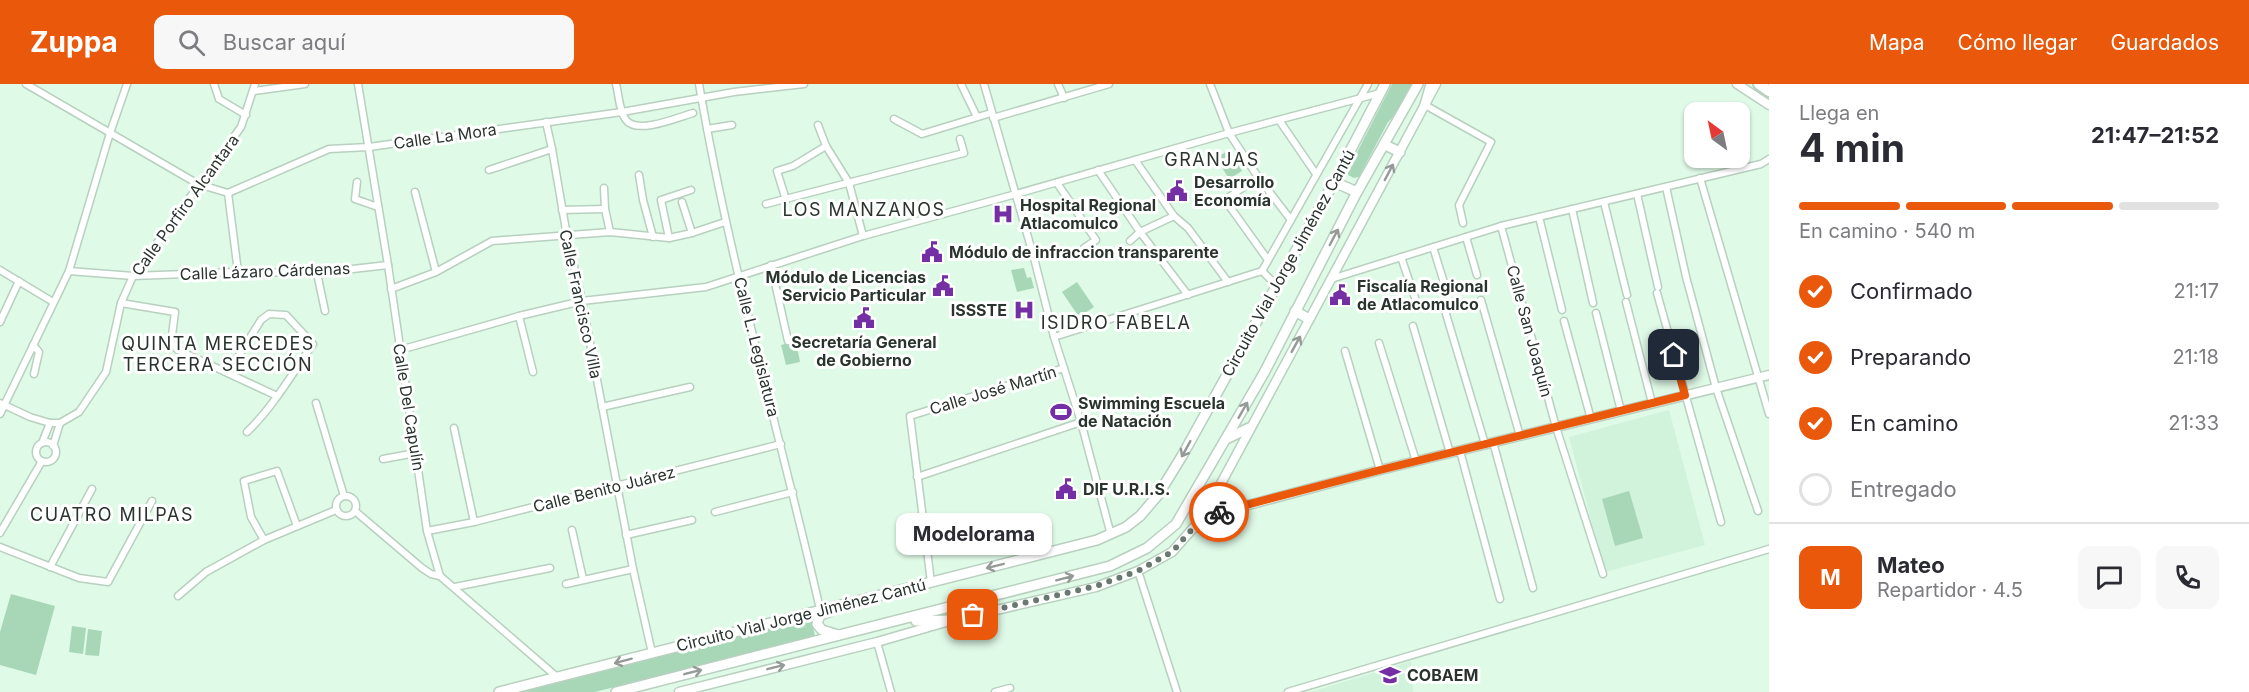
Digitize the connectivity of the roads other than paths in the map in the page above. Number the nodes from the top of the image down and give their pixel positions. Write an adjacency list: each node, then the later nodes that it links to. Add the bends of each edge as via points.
1 (26, 84): 40 (street)
2 (128, 84): 40 (street)
3 (214, 84): 31 (street, via 219,99)
4 (305, 84): 21 (street)
5 (358, 84): 45 (street, Calle Del Capulín)
6 (616, 84): 29 (street)
7 (699, 84): 24 (street, Calle L. Legislatura)
8 (804, 84): 24 (street, Calle La Mora)
9 (961, 84): 33 (street)
10 (984, 84): 32 (street)
11 (1058, 84): 25 (street)
12 (1109, 84): 25 (street)
13 (1210, 84): 41 (street)
14 (1368, 84): 26 (street)
15 (1385, 84): 23 (main road, Circuito Vial Jorge Jiménez Cantú)
16 (1418, 84): 43 (main road, Circuito Vial Jorge Jiménez Cantú)
17 (1431, 84): 27 (main road)
18 (1436, 84): 27 (street)
19 (1737, 84): 28 (street)
20 (1759, 84): 22 (highway)
21 (255, 88): 31 (street, Calle Porfiro Alcantara)
22 (1769, 91)
23 (1380, 93): 26 (street); 57 (main road, Circuito Vial Jorge Jiménez Cantú)
24 (701, 98): 29 (street, Calle La Mora); 39 (street, Calle L. Legislatura)
25 (1064, 98): 32 (street)
26 (1360, 98): 35 (street); 53 (street)
27 (1425, 105): 47 (street); 81 (street, via 1491,142 1459,205)
28 (1769, 105)
29 (622, 112): 30 (street, via 627,121 640,126); 36 (street, Calle La Mora)
30 (693, 113)
31 (246, 115): 60 (street, Calle Porfiro Alcantara)
32 (992, 116): 33 (street); 67 (street)
33 (977, 117): 34 (street, via 922,134)
34 (894, 119)
35 (1279, 120): 41 (street); 53 (street)
36 (546, 122): 45 (street, Calle La Mora); 46 (street, Calle Francisco Villa)
37 (732, 125): 39 (street)
38 (818, 125): 44 (street)
39 (707, 129): 80 (street, Calle L. Legislatura)
40 (110, 133): 60 (street); 99 (street)
41 (1229, 133): 49 (street); 54 (street)
42 (960, 139): 58 (street, via 964,153)
43 (1385, 145): 47 (main road); 65 (main road, Circuito Vial Jorge Jiménez Cantú)
44 (826, 146): 58 (street); 69 (street, via 777,171)
45 (369, 147): 66 (street, Calle La Mora, via 328,149); 73 (street, Calle Del Capulín)
46 (552, 149): 50 (street); 76 (street, Calle Francisco Villa)
47 (1400, 152): 107 (street, one-way to 47)
48 (1769, 159): 55 (street)
49 (1135, 160): 51 (street); 77 (street)
50 (489, 170)
51 (1098, 170): 59 (street); 84 (street)
52 (639, 174): 88 (street)
53 (1316, 174): 79 (street)
54 (1258, 177): 79 (street); 95 (street, via 1225,200)
55 (1700, 178): 61 (street); 141 (street)
56 (357, 182): 73 (street, via 355,199)
57 (1334, 182): 65 (main road); 110 (main road, Circuito Vial Jorge Jiménez Cantú)
58 (849, 183): 69 (street); 87 (street)
59 (1057, 183): 67 (street); 93 (street, via 1096,240)
60 (198, 184): 66 (street); 105 (street, Calle Porfiro Alcantara)
61 (1666, 187): 68 (street); 143 (street)
62 (604, 188): 74 (street)
63 (691, 190): 90 (street, via 661,200)
64 (415, 192): 102 (street)
65 (1357, 192): 120 (main road, Circuito Vial Jorge Jiménez Cantú, one-way to 65)
66 (228, 193): 101 (street)
67 (1016, 194): 87 (street); 130 (street)
68 (1636, 194): 71 (street); 144 (street)
69 (786, 200): 72 (street)
70 (682, 202): 85 (street)
71 (1604, 202): 75 (street); 146 (street)
72 (766, 204)
73 (378, 207): 96 (street, Calle Del Capulín)
74 (605, 209): 76 (street); 83 (street)
75 (1572, 209): 78 (street); 119 (street)
76 (562, 210): 86 (street, Calle Francisco Villa)
77 (1174, 216): 84 (street); 109 (street, via 1188,228)
78 (1539, 217): 82 (street); 121 (street)
79 (1291, 220): 95 (street)
80 (725, 222): 85 (street); 106 (street, Calle L. Legislatura)
81 (1463, 223)
82 (1501, 226): 89 (street); 157 (street, Calle San Joaquín)
83 (610, 232): 86 (street); 88 (street)
84 (1140, 232): 91 (street); 113 (street)
85 (692, 233): 90 (street)
86 (567, 236): 102 (street, via 492,241); 116 (street, Calle Francisco Villa)
87 (863, 236): 97 (street)
88 (653, 237): 90 (street)
89 (1466, 237): 92 (street); 104 (street)
90 (669, 238)
91 (1130, 241)
92 (1432, 247): 94 (street); 111 (street)
93 (1084, 248)
94 (1401, 257): 107 (street); 114 (street)
95 (1268, 260): 100 (street)
96 (388, 265): 103 (street, Calle Lázaro Cárdenas); 112 (street, Calle Del Capulín)
97 (771, 265): 106 (street); 131 (street)
98 (0, 270): 108 (street)
99 (69, 271): 105 (street, Calle Lázaro Cárdenas); 117 (street)
100 (1262, 271): 109 (street); 110 (street)
101 (237, 272): 103 (street, Calle Lázaro Cárdenas); 105 (street, Calle Lázaro Cárdenas)
102 (436, 272): 112 (street)
103 (317, 273): 122 (street)
104 (1477, 275)
105 (133, 276): 118 (street, Calle Porfiro Alcantara)
106 (739, 276): 116 (street, via 706,287); 165 (street, Calle L. Legislatura)
107 (1331, 279): 126 (street)
108 (19, 281): 117 (street); 128 (street)
109 (1228, 282): 113 (street)
110 (1276, 285): 192 (main road, Circuito Vial Jorge Jiménez Cantú, one-way to 192, via 1158,495 1140,516)
111 (1445, 286)
112 (391, 289): 134 (street, Calle Del Capulín)
113 (1188, 295): 130 (street)
114 (1415, 298)
115 (1481, 300): 161 (street)
116 (582, 301): 125 (street); 149 (street, Calle Francisco Villa)
117 (53, 302): 133 (street)
118 (121, 303): 138 (street, via 175,312 171,343); 156 (street, Calle Porfiro Alcantara, via 106,372 79,412)
119 (1593, 303)
120 (1295, 310): 126 (main road); 162 (main road, Circuito Vial Jorge Jiménez Cantú, one-way to 120)
121 (1562, 310)
122 (325, 311)
123 (1596, 313): 150 (street)
124 (1446, 314): 164 (street)
125 (519, 316): 134 (street); 137 (street)
126 (1309, 319): 159 (street, one-way to 126)
127 (1564, 321): 153 (street)
128 (0, 322)
129 (1413, 326): 167 (street)
130 (1054, 337): 136 (street)
131 (788, 341)
132 (1379, 343): 171 (street)
133 (33, 345): 139 (street, via 39,352); 147 (street)
134 (400, 350): 168 (street, Calle Del Capulín)
135 (1345, 351): 172 (street)
136 (1064, 368): 154 (street); 173 (street, Calle José Martín, via 910,416)
137 (533, 372)
138 (228, 373): 145 (street); 145 (street, via 261,320 269,314 286,315 313,344)
139 (34, 374)
140 (1769, 375): 141 (street)
141 (1758, 377): 143 (street); 152 (street)
142 (690, 387): 149 (street)
143 (1716, 388): 144 (street); 181 (street)
144 (1685, 395): 146 (street); 186 (street)
145 (277, 396): 160 (street)
146 (1652, 403): 150 (street)
147 (2, 404): 151 (street); 155 (street)
148 (316, 404): 177 (street)
149 (602, 407): 174 (street, Calle Francisco Villa)
150 (1621, 411): 153 (street)
151 (0, 414)
152 (1769, 414)
153 (1591, 418): 157 (street)
154 (1081, 422): 173 (street); 192 (street)
155 (50, 423): 156 (street); 163 (street)
156 (60, 423): 166 (street)
157 (1556, 427): 161 (street); 200 (street, Calle San Joaquín)
158 (454, 428): 185 (street)
159 (1249, 428): 162 (main road); 183 (street)
160 (247, 432)
161 (1520, 436): 164 (street)
162 (1226, 439): 212 (main road, Circuito Vial Jorge Jiménez Cantú, one-way to 162, via 1110,566 1147,548 1176,524)
163 (42, 443): 166 (street); 170 (street, via 36,454)
164 (1489, 443): 167 (street); 206 (street)
165 (781, 444): 174 (street, Calle Benito Juárez); 176 (street, Calle L. Legislatura)
166 (53, 446): 170 (street, via 54,458)
167 (1455, 452): 171 (street); 209 (street)
168 (416, 453): 169 (street); 189 (street, Calle Del Capulín)
169 (383, 459)
170 (42, 461): 190 (street)
171 (1416, 461): 172 (street)
172 (1380, 470): 183 (street)
173 (917, 477): 203 (street, Calle José Martín)
174 (617, 486): 185 (street, Calle Benito Juárez); 191 (street, Calle Francisco Villa)
175 (92, 489): 196 (street)
176 (793, 492): 182 (street); 210 (street, Calle L. Legislatura)
177 (344, 496): 179 (street, via 337,501); 180 (street, via 356,502)
178 (152, 501): 196 (street, via 108,582 79,578)
179 (336, 510): 180 (street, via 347,517); 187 (street)
180 (355, 511): 201 (street, via 422,568)
181 (1758, 511)
182 (714, 512)
183 (1203, 517): 199 (street, via 1172,552)
184 (692, 520): 191 (street)
185 (474, 522): 189 (street, Calle Benito Juárez)
186 (1721, 522)
187 (297, 526): 193 (street); 193 (street, via 277,471 244,481 251,517)
188 (572, 530): 202 (street)
189 (427, 531): 201 (street, Calle Del Capulín)
190 (0, 533)
191 (626, 535): 198 (street, Calle Francisco Villa)
192 (1111, 535): 203 (main road, Circuito Vial Jorge Jiménez Cantú, one-way to 203)
193 (264, 540): 208 (street, via 206,572)
194 (0, 545): 196 (street)
195 (1769, 549): 224 (street)
196 (50, 567)
197 (550, 568): 205 (street)
198 (633, 569): 202 (street); 215 (street, Calle Francisco Villa)
199 (1138, 571): 211 (street, via 1096,586); 223 (street)
200 (1602, 574)
201 (440, 576): 205 (street)
202 (583, 579): 204 (street)
203 (931, 582): 207 (main road, Circuito Vial Jorge Jiménez Cantú)
204 (566, 584)
205 (455, 587): 216 (street)
206 (1533, 588)
207 (894, 591): 210 (main road, Circuito Vial Jorge Jiménez Cantú); 213 (main road, via 820,615 819,627)
208 (178, 596)
209 (1500, 599)
210 (820, 609): 215 (main road, Circuito Vial Jorge Jiménez Cantú)
211 (953, 620): 212 (main road); 214 (street)
212 (898, 621): 213 (main road, Circuito Vial Jorge Jiménez Cantú)
213 (838, 635): 219 (main road, Circuito Vial Jorge Jiménez Cantú, one-way to 213)
214 (878, 642): 220 (street, one-way to 214); 221 (street)
215 (652, 653): 216 (main road, Circuito Vial Jorge Jiménez Cantú, one-way to 216)
216 (557, 678): 218 (main road, Circuito Vial Jorge Jiménez Cantú)
217 (1010, 688): 222 (street)
218 (500, 692)
219 (615, 692)
220 (678, 692)
221 (891, 692)
222 (995, 692)
223 (1177, 692)
224 (1290, 692)

